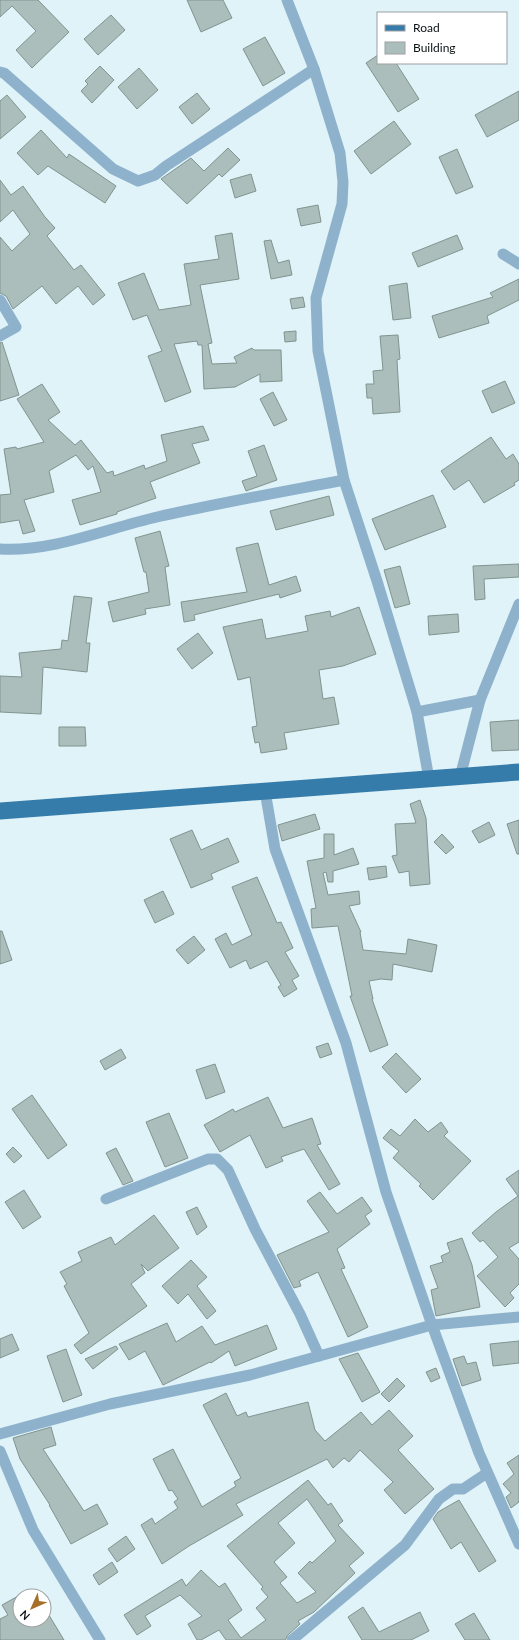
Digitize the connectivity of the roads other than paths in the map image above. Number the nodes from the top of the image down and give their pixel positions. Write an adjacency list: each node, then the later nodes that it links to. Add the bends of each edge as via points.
1 (287, 0): 2 (street)
2 (314, 69): 3 (street, via 154,175 138,182 113,169); 8 (street, via 340,152 343,182 342,204 316,298 318,351)
3 (0, 72)
4 (503, 254): 5 (street)
5 (519, 264)
6 (0, 300): 7 (street, via 16,327)
7 (0, 336)
8 (344, 480): 9 (street, via 156,517 55,544 16,550); 12 (street, via 378,581)
9 (0, 549)
10 (519, 604): 11 (street)
11 (480, 700): 12 (street); 14 (street)
12 (417, 712): 15 (street)
13 (519, 772): 14 (main road)
14 (460, 777): 15 (main road)
15 (428, 779): 16 (main road)
16 (265, 791): 17 (main road); 20 (street, via 275,849 346,1043 386,1192)
17 (0, 811)
18 (106, 1199): 21 (street, via 208,1159 218,1159 228,1170)
19 (519, 1318): 20 (street)
20 (432, 1325): 21 (street); 24 (street)
21 (319, 1356): 22 (street, via 250,1375 110,1404)
22 (0, 1434)
23 (0, 1451): 26 (street, via 33,1530)
24 (487, 1473): 25 (street); 27 (street, via 463,1489 453,1489 439,1499 405,1545)
25 (519, 1544)
26 (100, 1640)
27 (292, 1640)

